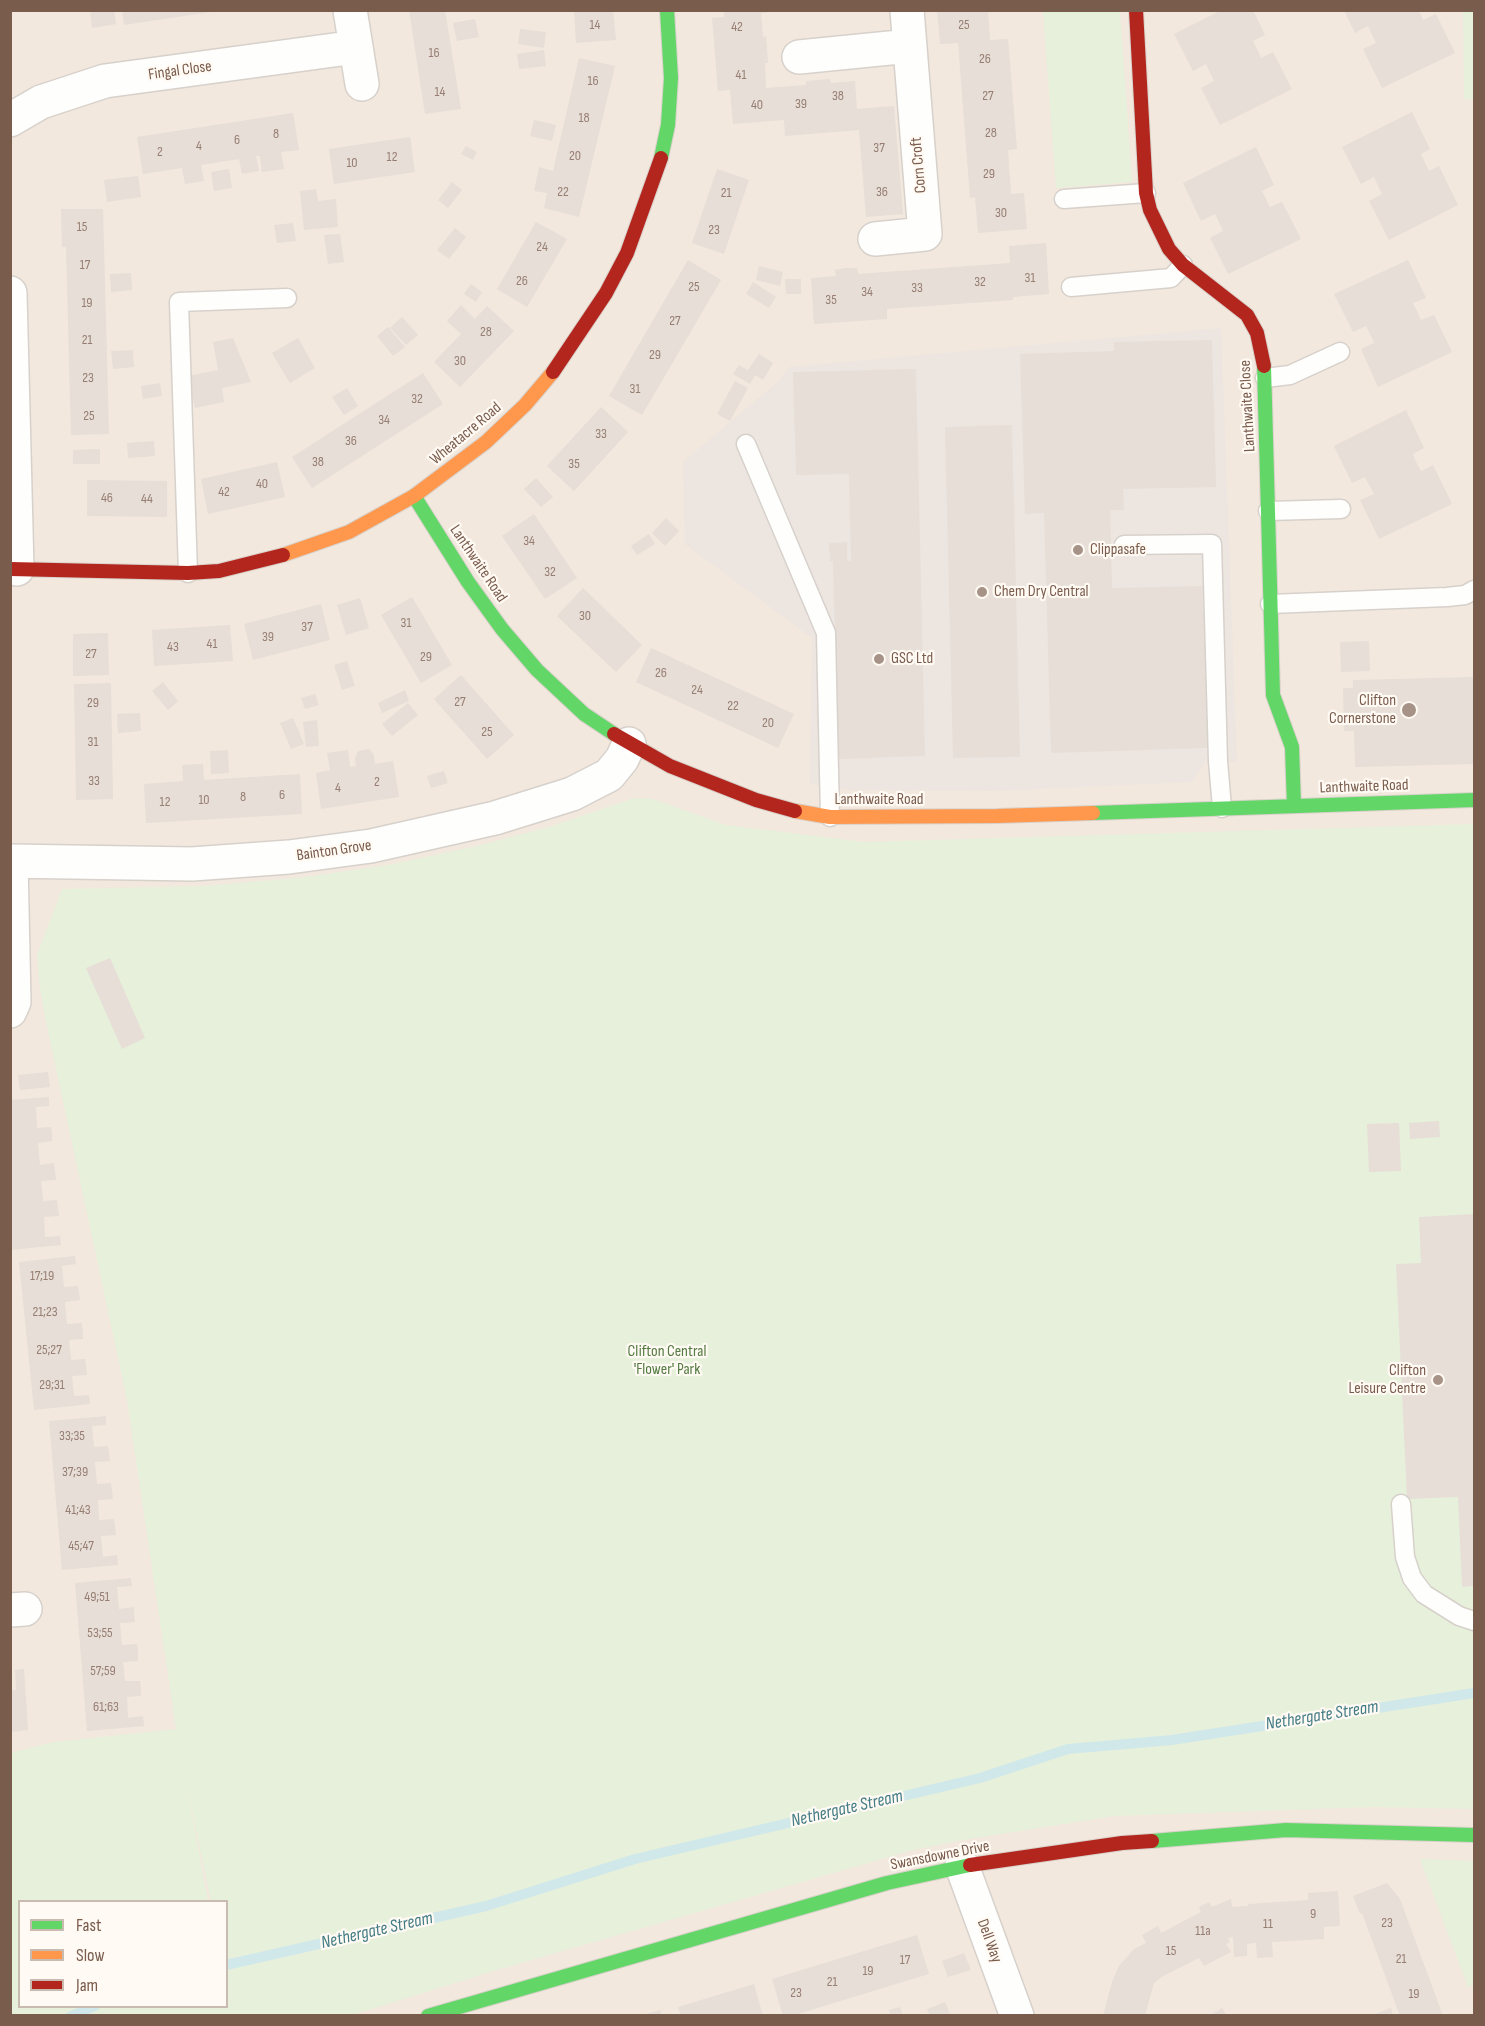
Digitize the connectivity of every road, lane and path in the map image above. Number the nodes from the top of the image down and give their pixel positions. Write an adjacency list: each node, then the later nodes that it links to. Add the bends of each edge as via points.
1 (350, 10): 6 (street)
2 (667, 10): 20 (street, Wheatacre Road, via 671,78 660,168 627,253 606,294 582,333 525,405 486,442)
3 (907, 10): 5 (street, Corn Croft)
4 (1136, 10): 10 (street, Lanthwaite Close)
5 (910, 46): 7 (street); 12 (street, Corn Croft, via 925,234)
6 (356, 47): 8 (street); 9 (street, Fingal Close, via 105,81 41,102)
7 (799, 57)
8 (362, 84)
9 (10, 120)
10 (1146, 193): 11 (lane); 13 (street, Lanthwaite Close, via 1158,230)
11 (1064, 198)
12 (875, 239)
13 (1183, 266): 14 (lane, via 1171,278); 18 (street, Lanthwaite Close, via 1247,315 1257,333)
14 (1071, 287)
15 (10, 293): 24 (street)
16 (287, 298): 25 (lane, via 179,302)
17 (1340, 352): 18 (lane, via 1290,375)
18 (1265, 378): 22 (street, Lanthwaite Close)
19 (747, 444): 32 (lane, via 826,633)
20 (414, 496): 25 (street, Wheatacre Road, via 349,532 290,553 219,571); 28 (street, Lanthwaite Road, via 468,582 537,670 584,714)
21 (1341, 509): 22 (lane)
22 (1268, 511): 27 (street, Lanthwaite Close)
23 (1124, 545): 31 (lane, via 1212,544)
24 (14, 569): 25 (street, Wheatacre Road)
25 (188, 573)
26 (1474, 590): 27 (lane, via 1447,597)
27 (1270, 604): 30 (street, Lanthwaite Close, via 1273,695 1292,747)
28 (629, 744): 32 (street, Lanthwaite Road, via 670,766 756,800); 33 (street, Bainton Grove, via 609,775 572,794 495,818 371,846 192,864)
29 (1474, 800): 30 (street, Lanthwaite Road)
30 (1294, 806): 31 (street, Lanthwaite Road)
31 (1222, 808): 32 (street, Lanthwaite Road)
32 (830, 817)
33 (11, 861): 34 (street, via 14,1002)
34 (10, 1011)
35 (1401, 1504): 36 (lane, via 1405,1557 1412,1578 1424,1594)
36 (1474, 1621)
37 (1474, 1835): 38 (street, Swansdowne Drive, via 1286,1830 1122,1842)
38 (962, 1866): 39 (street, Swansdowne Drive, via 887,1883); 40 (street, Dell Way)
39 (428, 2016)
40 (1017, 2016)

